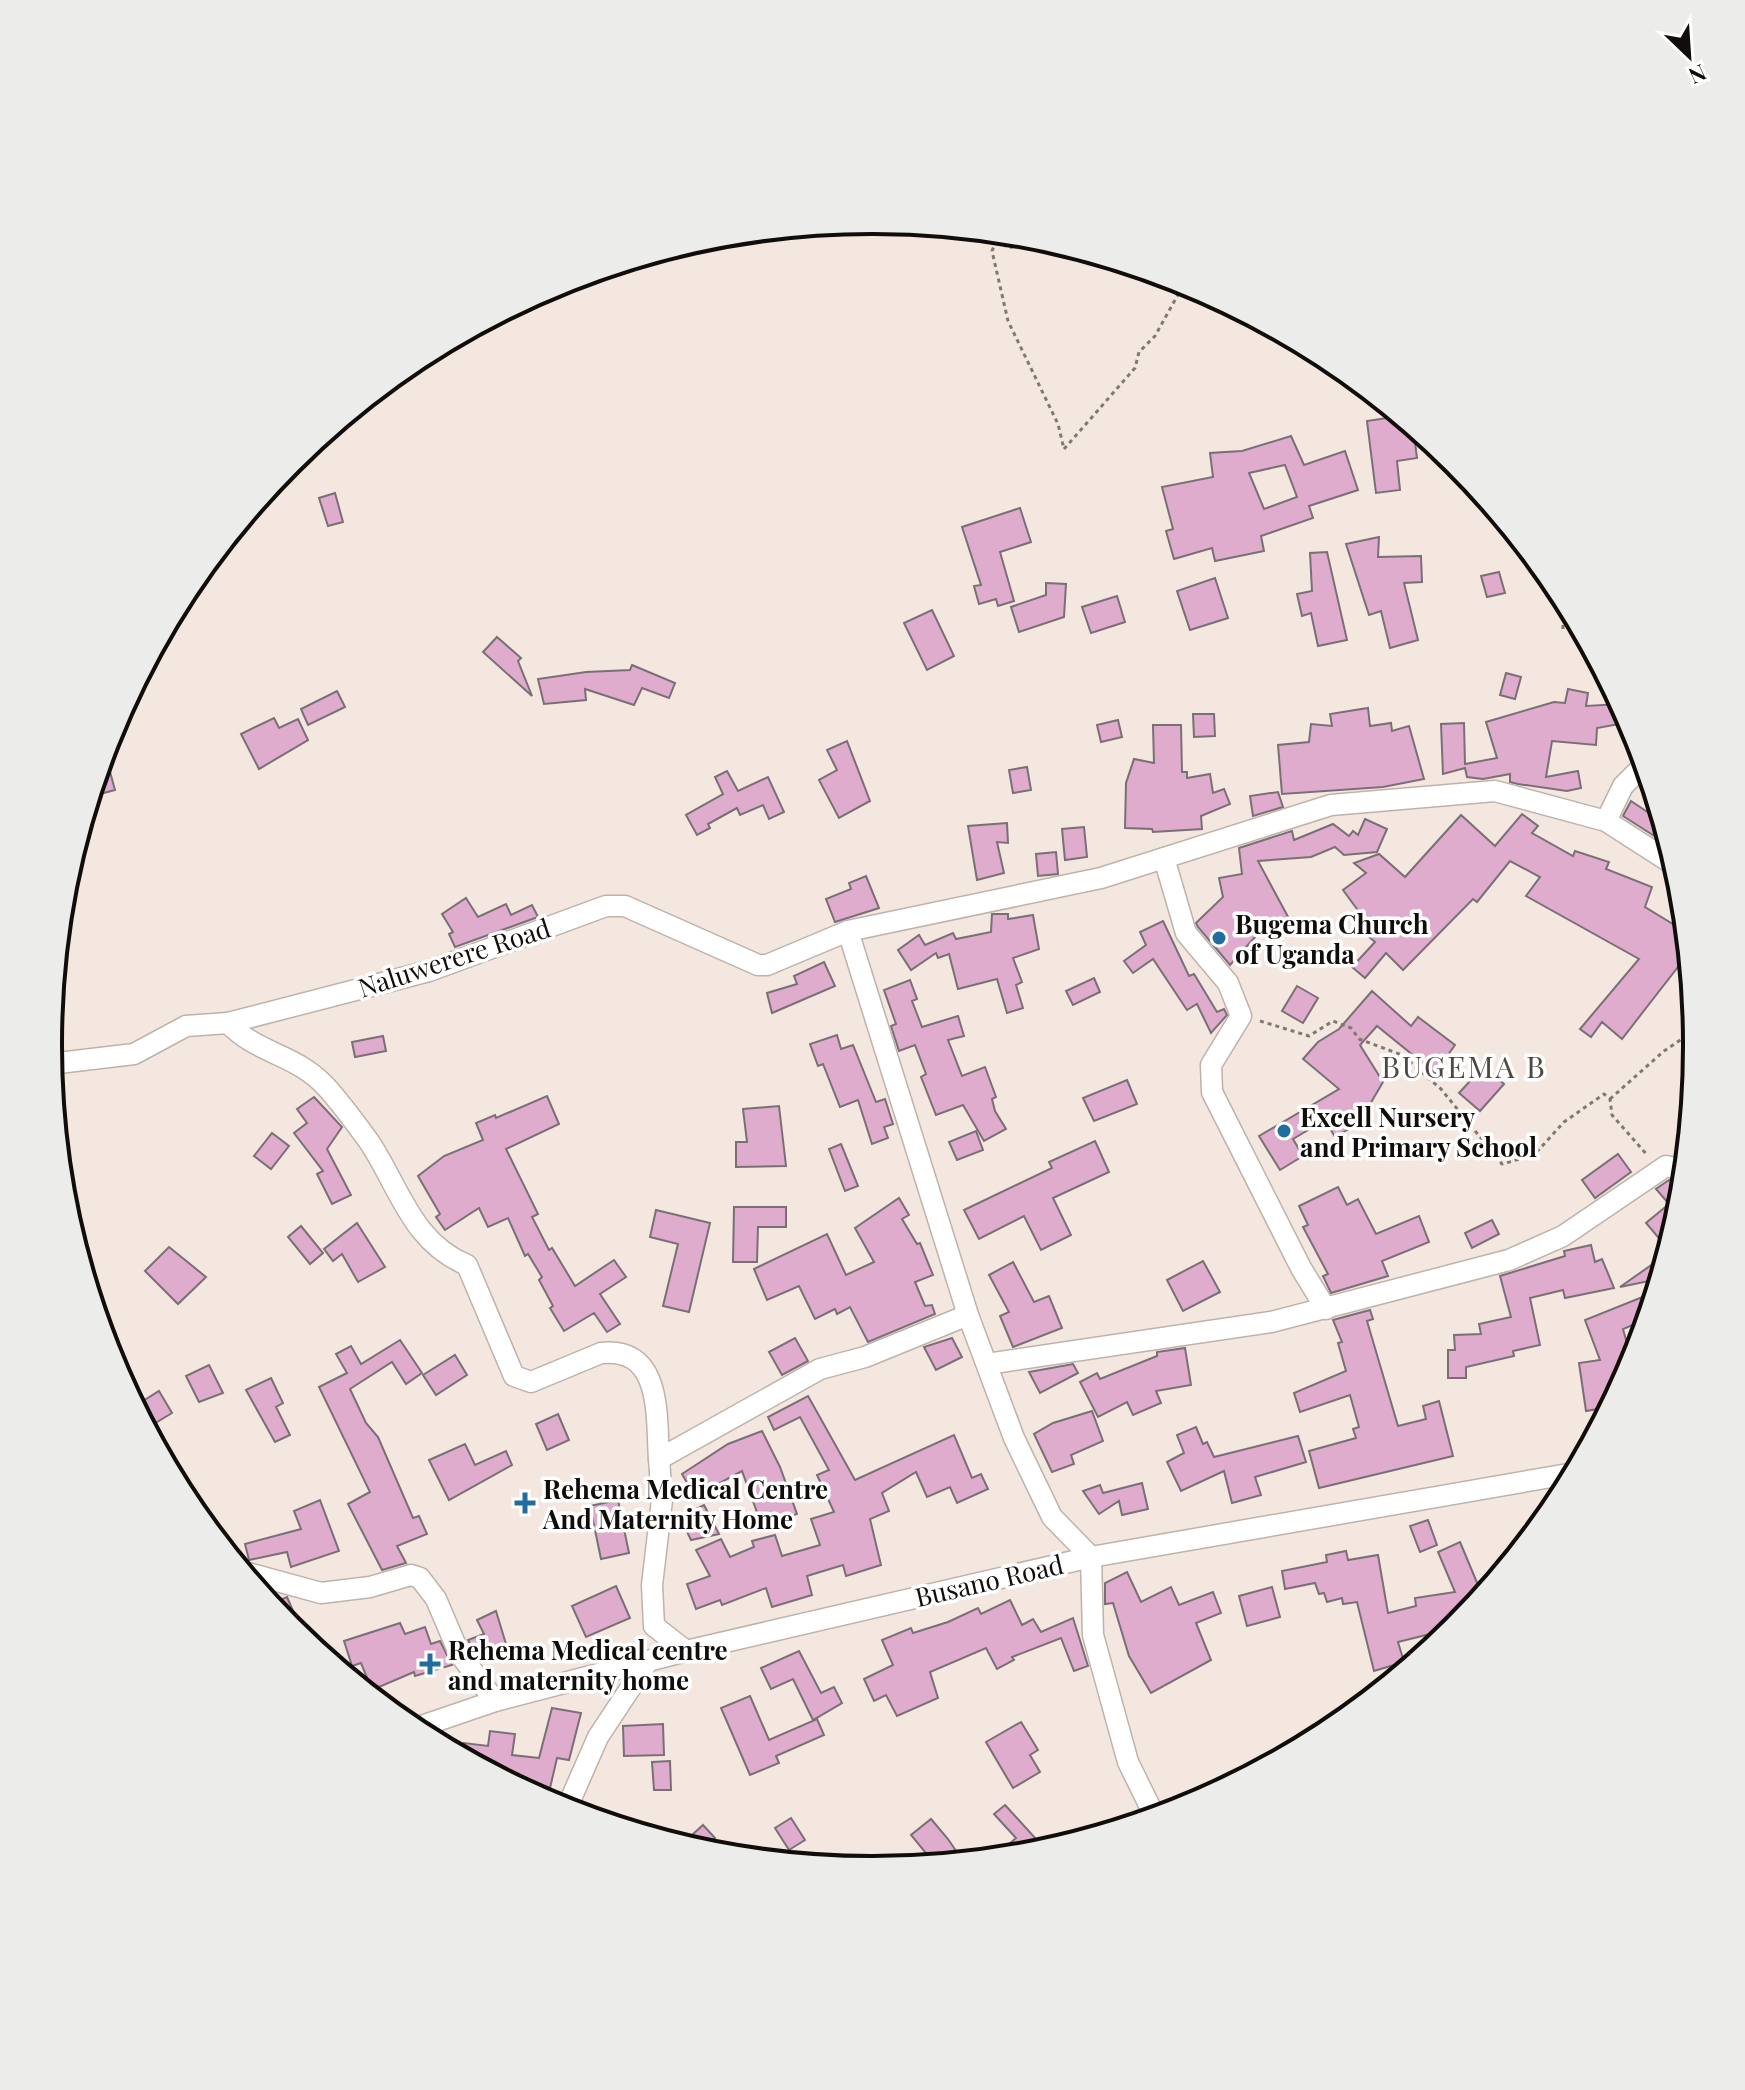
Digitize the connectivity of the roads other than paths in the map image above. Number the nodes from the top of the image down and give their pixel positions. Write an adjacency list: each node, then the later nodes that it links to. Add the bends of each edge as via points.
1 (1636, 773): 2 (street, via 1623,786)
2 (1606, 821): 3 (street, Naluwerere Road); 4 (street, Naluwerere Road, via 1495,791 1357,800)
3 (1660, 856)
4 (1164, 858): 5 (street, Naluwerere Road, via 1089,881); 9 (street, via 1186,933 1228,983 1241,1016 1211,1065 1212,1092)
5 (848, 931): 6 (street, Naluwerere Road, via 758,965 625,906 606,906 429,971); 10 (street)
6 (228, 1023): 7 (street, Naluwerere Road, via 186,1026 134,1054); 12 (street, via 246,1042 286,1056 327,1088 370,1144 415,1223 442,1255 467,1265 514,1376 531,1382 614,1352 648,1370)
7 (63, 1062)
8 (1673, 1169): 9 (street, via 1543,1248)
9 (1326, 1309): 11 (street, via 1271,1322)
10 (968, 1315): 11 (street); 12 (street, via 865,1357 820,1369)
11 (987, 1364): 14 (street, via 1014,1438 1052,1517)
12 (659, 1459): 16 (street, via 662,1500 651,1606 654,1626)
13 (1558, 1476): 14 (street, Busano Road)
14 (1091, 1557): 16 (street, Busano Road); 21 (street, via 1093,1635 1128,1762)
15 (261, 1577): 18 (street, via 321,1593 411,1575 420,1578 436,1599 459,1653)
16 (686, 1651): 17 (street, Busano Road)
17 (647, 1663): 18 (street, Busano Road); 20 (street, via 598,1737)
18 (495, 1701): 19 (street, Busano Road)
19 (429, 1723)
20 (572, 1797)
21 (1150, 1806)

